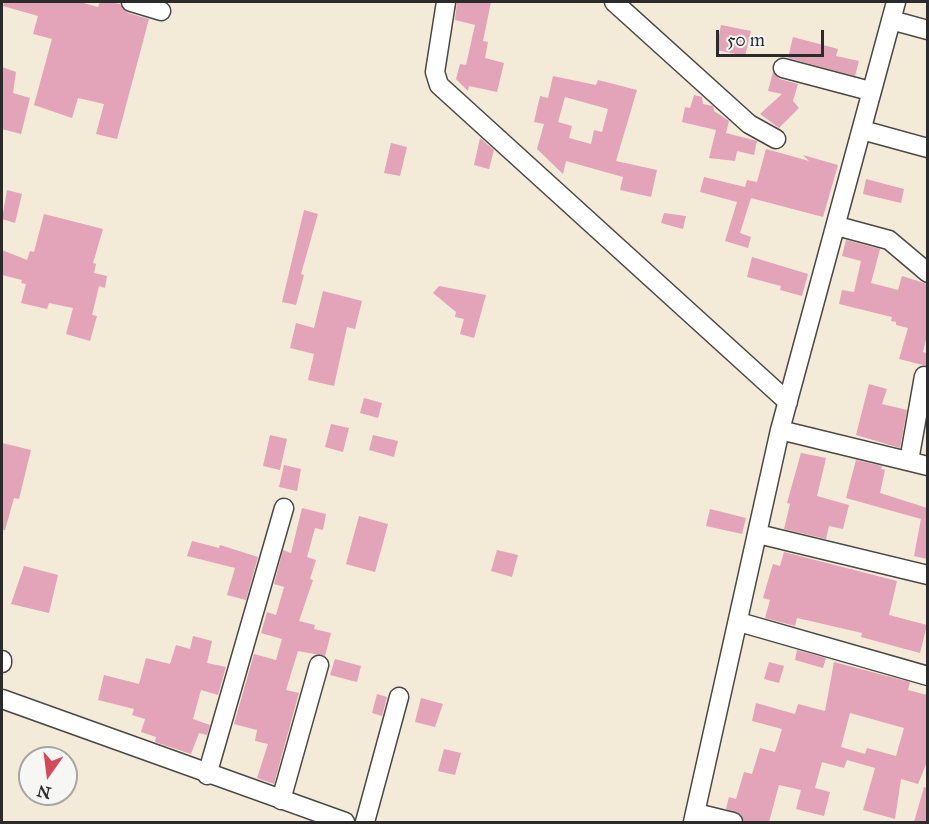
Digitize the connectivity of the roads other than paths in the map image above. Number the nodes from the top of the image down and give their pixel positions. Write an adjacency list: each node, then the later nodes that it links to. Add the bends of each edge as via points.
1 (131, 2): 5 (street)
2 (446, 2): 16 (street, via 435,72 439,85)
3 (614, 2): 11 (street, via 749,124)
4 (896, 2): 6 (street)
5 (161, 11)
6 (891, 20): 7 (street); 9 (street)
7 (927, 30)
8 (783, 68): 9 (street)
9 (870, 91): 10 (street)
10 (862, 130): 12 (street); 13 (street)
11 (776, 139)
12 (927, 148)
13 (837, 226): 14 (street, via 889,240); 16 (street)
14 (927, 273)
15 (924, 376): 18 (street)
16 (788, 402): 17 (street)
17 (780, 430): 18 (street); 21 (street)
18 (909, 461): 19 (street)
19 (927, 465)
20 (284, 508): 28 (street)
21 (758, 534): 22 (street); 23 (street)
22 (927, 575)
23 (739, 622): 25 (street); 30 (street)
24 (319, 665): 29 (street)
25 (927, 676)
26 (399, 697): 32 (street)
27 (2, 699): 28 (street)
28 (207, 775): 29 (street)
29 (281, 800): 31 (street)
30 (695, 818): 33 (street)
31 (345, 822)
32 (365, 822)
33 (733, 822)

